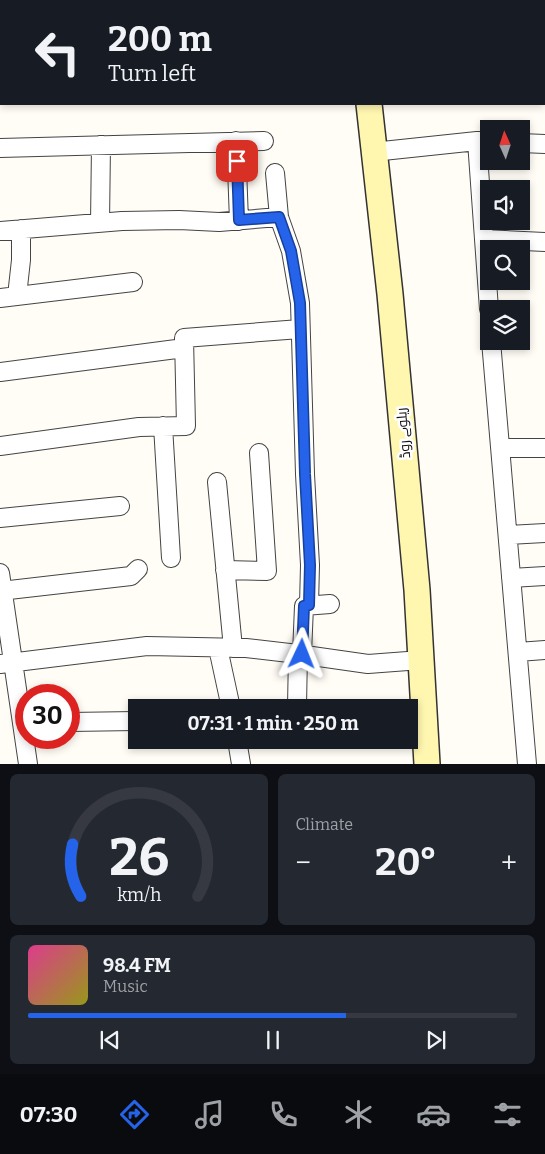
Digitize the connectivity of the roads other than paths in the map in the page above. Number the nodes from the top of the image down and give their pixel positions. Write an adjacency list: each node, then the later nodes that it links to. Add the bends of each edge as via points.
1 (369, 105): 9 (main road, ریلوے روڈ)
2 (236, 141): 3 (street); 7 (street); 13 (street)
3 (264, 141)
4 (480, 141): 9 (street)
5 (530, 143): 6 (street)
6 (545, 144)
7 (101, 145): 8 (street); 14 (street)
8 (0, 148)
9 (373, 152): 49 (main road, ریلوے روڈ, via 392,314)
10 (483, 170): 17 (street)
11 (275, 173): 12 (street)
12 (279, 217): 13 (street); 22 (street, via 291,251 300,303)
13 (239, 220): 14 (street)
14 (100, 223): 15 (street)
15 (21, 229): 16 (street); 20 (street, via 21,260)
16 (0, 230)
17 (484, 239): 18 (street); 21 (street)
18 (545, 242)
19 (133, 282): 20 (street)
20 (8, 297)
21 (488, 300)
22 (300, 330): 23 (street, via 184,338); 44 (street)
23 (184, 348): 25 (street); 26 (street, via 186,426)
24 (492, 350): 28 (street)
25 (0, 372)
26 (163, 426): 27 (street); 36 (street)
27 (0, 446)
28 (500, 448): 29 (street); 35 (street)
29 (545, 448)
30 (258, 453): 38 (street, via 267,571)
31 (217, 482): 38 (street)
32 (120, 506): 33 (street)
33 (0, 518)
34 (545, 533): 35 (street)
35 (508, 535): 41 (street)
36 (171, 558)
37 (138, 569): 42 (street, via 131,576)
38 (225, 570): 45 (street)
39 (0, 573): 42 (street)
40 (545, 576): 41 (street)
41 (512, 578): 47 (street)
42 (1, 591): 50 (street)
43 (330, 604): 44 (street)
44 (309, 605): 48 (street, via 304,606)
45 (225, 648): 48 (street); 50 (street, via 147,646); 52 (street)
46 (545, 650): 47 (street)
47 (518, 652): 61 (street)
48 (300, 654): 49 (street, via 368,664); 53 (street)
49 (421, 660): 60 (main road, ریلوے روڈ)
50 (6, 663): 51 (street)
51 (15, 692)
52 (230, 699)
53 (297, 699)
54 (80, 722): 55 (street)
55 (128, 722)
56 (27, 749): 58 (street)
57 (239, 749): 59 (street)
58 (28, 764)
59 (241, 764)
60 (427, 764)
61 (528, 764)

